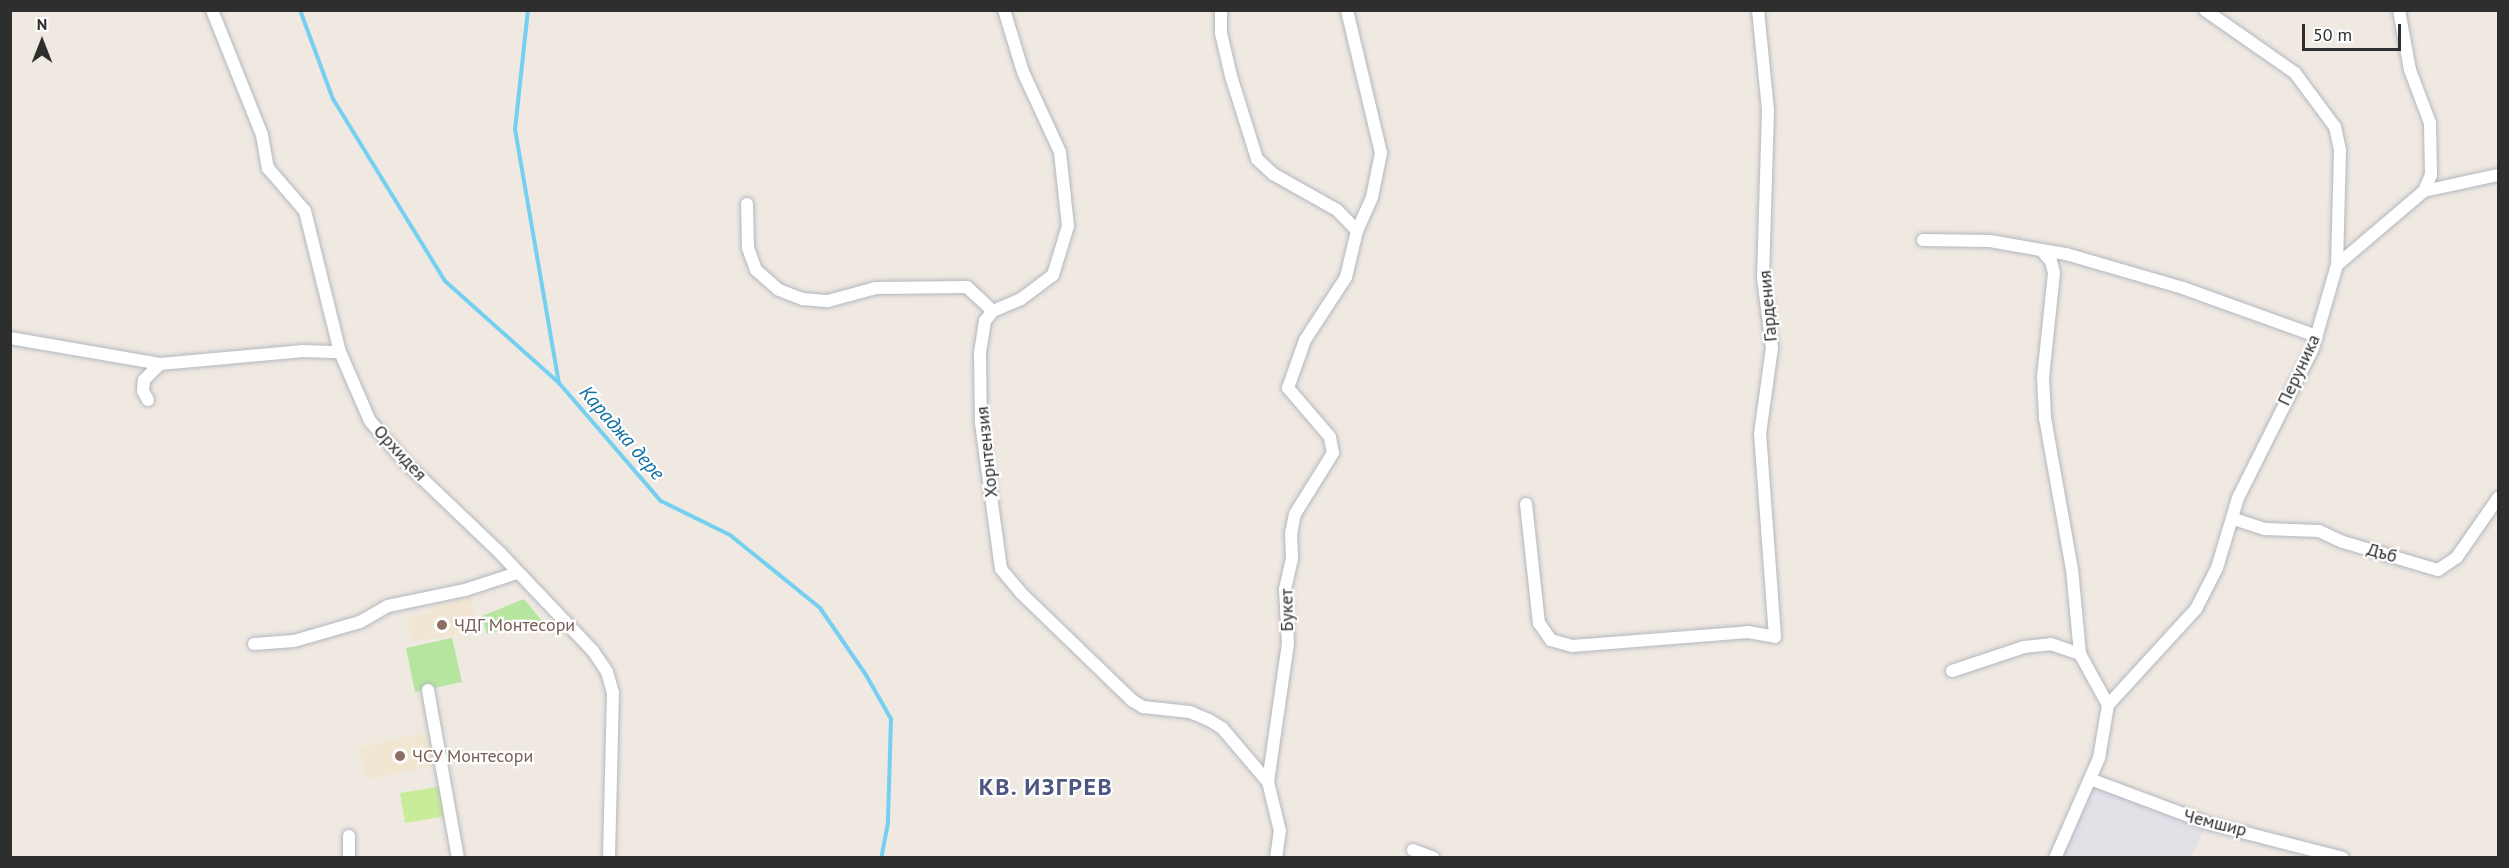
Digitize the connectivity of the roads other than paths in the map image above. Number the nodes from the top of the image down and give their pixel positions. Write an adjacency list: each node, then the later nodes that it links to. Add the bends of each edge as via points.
1 (212, 10): 18 (street, Орхидея, via 262,135 268,168 305,211)
2 (1004, 10): 15 (street, via 1023,72 1060,152 1068,226 1053,275 1021,299)
3 (1221, 10): 11 (street, via 1228,65 1257,159 1274,174 1337,210)
4 (1347, 10): 11 (street, via 1381,153 1372,197)
5 (1758, 10): 22 (street, Гардения, via 1768,110 1763,278 1772,348 1760,434 1775,637 1748,632 1572,646 1551,640 1539,623)
6 (2205, 10): 14 (street, Перуника, via 2295,73 2335,126 2340,150)
7 (2399, 10): 9 (street, via 2409,70 2430,123 2431,175)
8 (2499, 175): 9 (street)
9 (2424, 191): 14 (street)
10 (747, 204): 15 (street, via 748,248 756,270 779,290 803,299 828,301 876,288 967,287)
11 (1357, 231): 31 (street, Букет, via 1346,277 1305,340 1288,388 1330,437 1333,453 1295,514 1291,534 1292,559 1284,589 1288,643)
12 (1923, 240): 13 (street, via 1971,239)
13 (2041, 250): 16 (street, via 2183,288); 26 (street, via 2051,261 2054,273 2043,376 2045,418 2072,569)
14 (2337, 265): 16 (street, Перуника)
15 (993, 311): 31 (street, Хорнтензия, via 985,321 980,354 981,423 1001,569 1133,701 1143,707 1190,712 1209,720 1222,728)
16 (2316, 336): 23 (street, Перуника, via 2238,498)
17 (10, 338): 19 (street)
18 (340, 352): 19 (street, via 303,351); 24 (street, Орхидея, via 370,421 384,441 464,515)
19 (160, 364): 20 (street, via 144,380 143,391)
20 (148, 400)
21 (2499, 498): 23 (street, Дъб, via 2457,557 2438,570 2319,531 2265,530)
22 (1526, 504)
23 (2234, 519): 29 (street, Перуника, via 2196,609)
24 (517, 573): 25 (street, via 465,590 388,606 360,622 294,641); 36 (street, Орхидея, via 594,651 607,672 613,693)
25 (254, 644)
26 (2080, 654): 27 (street, via 2051,644 2024,647); 29 (street)
27 (1952, 671)
28 (428, 690): 35 (street)
29 (2108, 705): 30 (street, via 2099,758)
30 (2090, 779): 39 (street); 40 (street, Чемшир, via 2207,823)
31 (1268, 782): 37 (street, Букет, via 1280,831)
32 (349, 836): 34 (street)
33 (1413, 850): 38 (street)
34 (349, 858)
35 (458, 858)
36 (609, 858)
37 (1276, 858)
38 (1434, 858)
39 (2055, 858)
40 (2343, 858)

